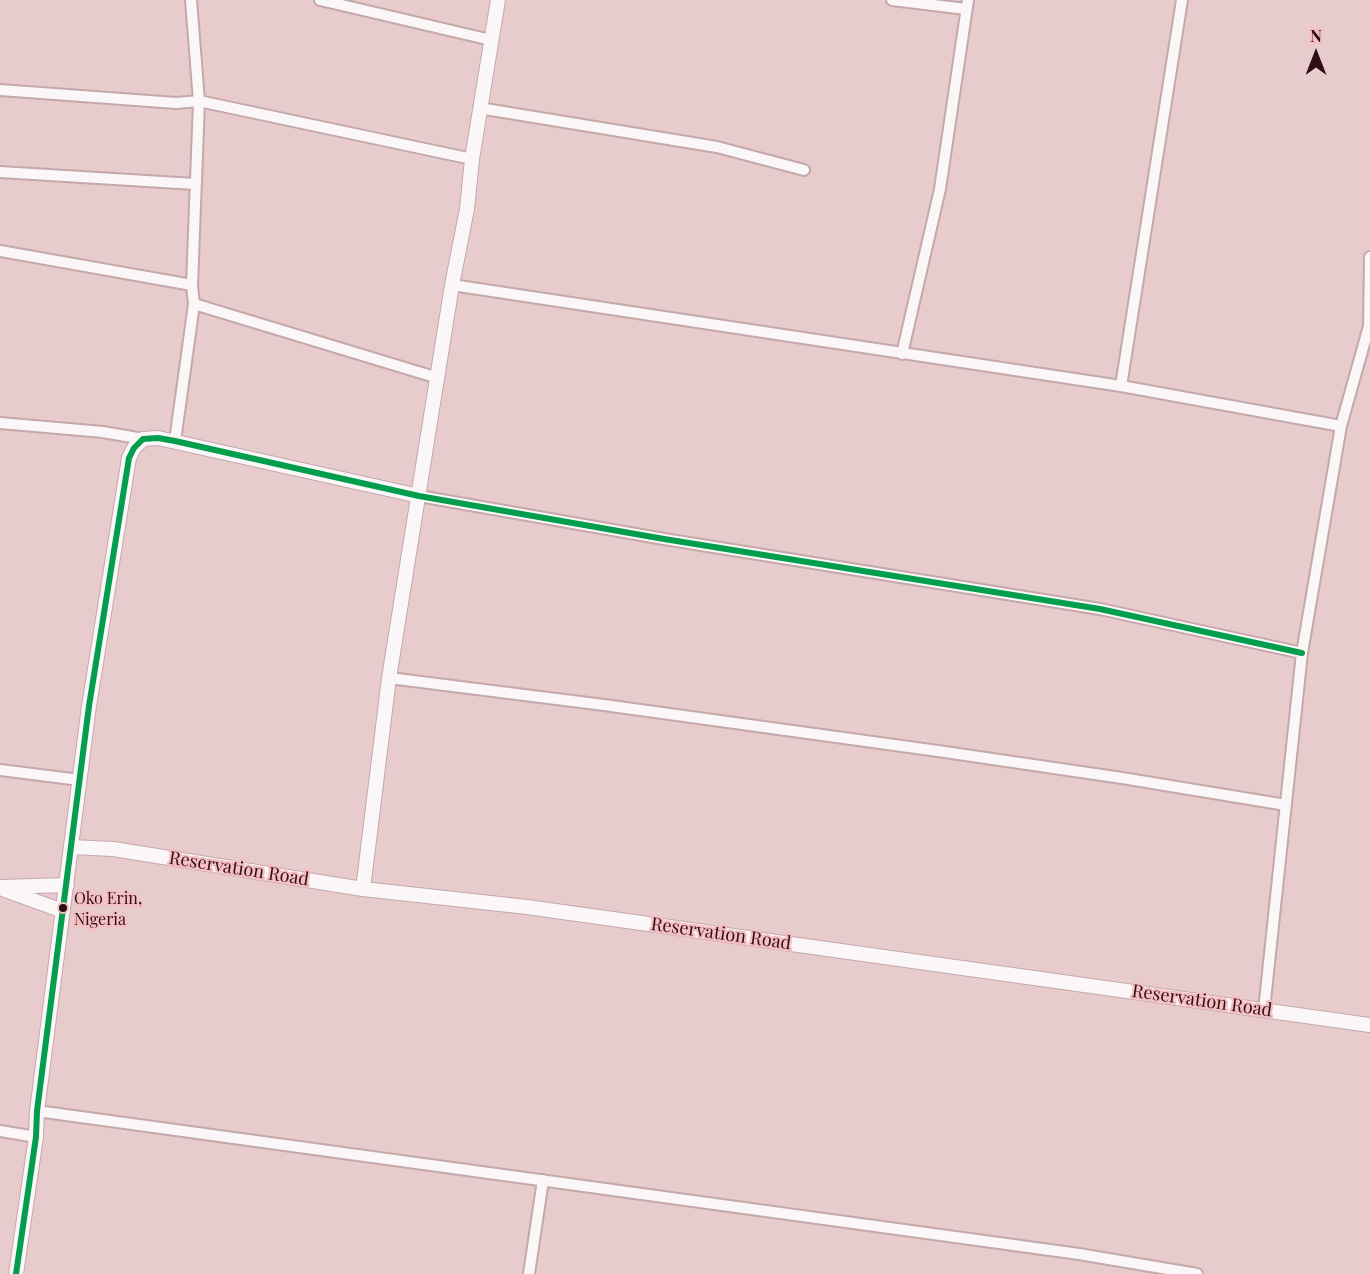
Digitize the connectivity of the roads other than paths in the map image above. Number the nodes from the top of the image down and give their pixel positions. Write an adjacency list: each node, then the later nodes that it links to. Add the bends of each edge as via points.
1 (191, 0): 9 (street)
2 (320, 0): 7 (street)
3 (498, 0): 7 (street)
4 (892, 0): 6 (street)
5 (1182, 0): 23 (street)
6 (967, 5): 21 (street, via 940,189)
7 (491, 40): 10 (street)
8 (0, 90): 9 (street, via 176,103)
9 (199, 101): 11 (street); 14 (street)
10 (479, 108): 11 (street); 12 (street, via 717,147)
11 (472, 159): 19 (street)
12 (804, 170)
13 (0, 172): 14 (street)
14 (195, 184): 18 (street)
15 (0, 251): 18 (street)
16 (1370, 256): 17 (street)
17 (1370, 261): 25 (street, via 1369,326)
18 (192, 285): 20 (street)
19 (453, 285): 21 (street); 22 (street)
20 (194, 304): 22 (street); 27 (street)
21 (902, 354): 23 (street)
22 (438, 378): 28 (street)
23 (1121, 387): 25 (street)
24 (0, 423): 26 (street)
25 (1341, 426): 29 (street)
26 (143, 439): 27 (street); 32 (street, via 129,458)
27 (175, 441): 28 (street)
28 (419, 496): 29 (street, via 1100,609); 30 (street)
29 (1302, 653): 33 (street)
30 (389, 678): 33 (street, via 938,751); 37 (street)
31 (0, 770): 32 (street)
32 (80, 780): 34 (street)
33 (1286, 805): 39 (street)
34 (71, 847): 35 (street); 37 (street, Reservation Road, via 113,849)
35 (67, 885): 36 (street); 38 (street)
36 (0, 888): 38 (street)
37 (363, 889): 39 (street, Reservation Road, via 538,908)
38 (63, 911): 41 (street)
39 (1263, 1010): 40 (street, Reservation Road)
40 (1370, 1025)
41 (37, 1111): 43 (street); 44 (street)
42 (0, 1131): 43 (street)
43 (36, 1137): 45 (street)
44 (543, 1180): 46 (street); 47 (street, via 1079,1254)
45 (16, 1274)
46 (529, 1274)
47 (1197, 1274)

